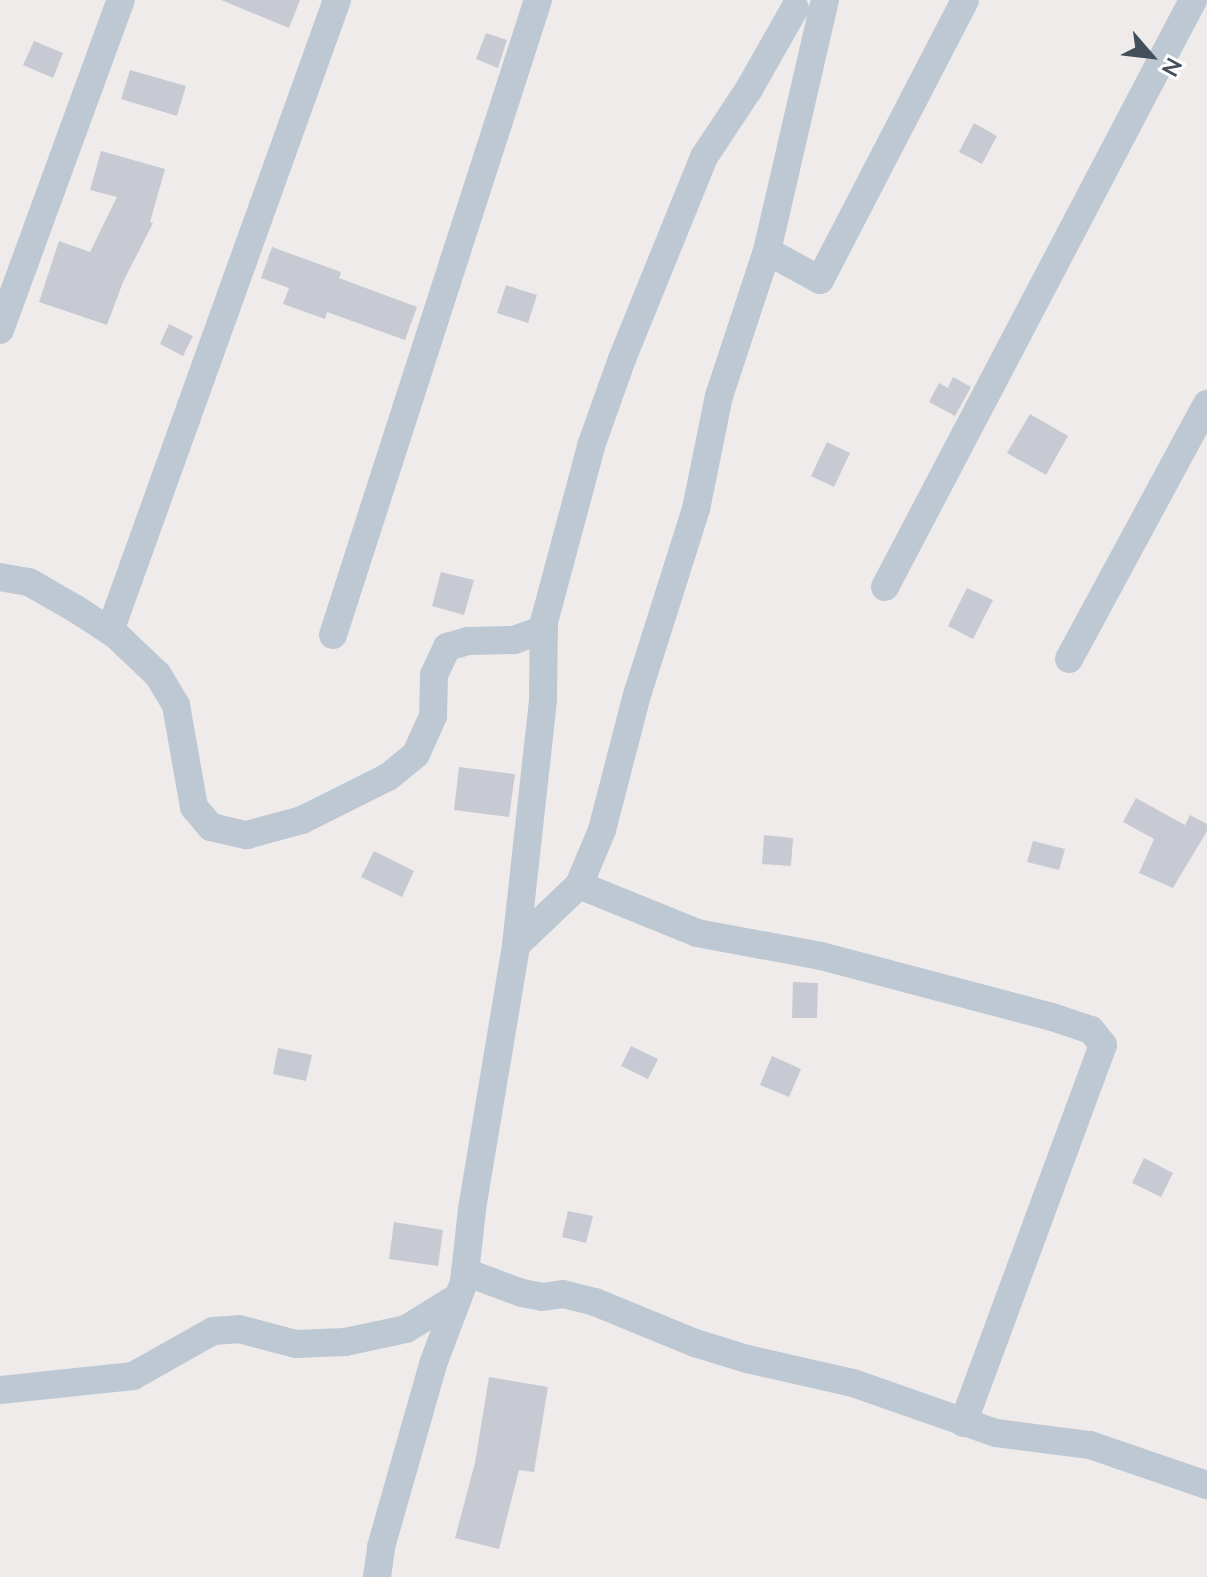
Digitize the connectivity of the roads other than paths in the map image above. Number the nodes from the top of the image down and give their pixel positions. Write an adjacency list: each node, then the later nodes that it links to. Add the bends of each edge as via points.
1 (121, 0): 8 (street)
2 (337, 0): 13 (street)
3 (538, 0): 14 (street)
4 (965, 0): 7 (street, via 820,280)
5 (1193, 0): 11 (street)
6 (803, 6): 7 (street); 12 (street, via 704,157 591,446)
7 (767, 251): 16 (street, via 719,396 696,509 637,695 602,830)
8 (0, 330)
9 (1207, 404): 15 (street)
10 (0, 577): 13 (street, via 29,582)
11 (885, 587)
12 (544, 629): 13 (street, via 514,640 447,647 434,675 433,716 416,754 388,777 302,820 247,835 211,827 194,807 176,705 158,675); 17 (street, via 543,699)
13 (110, 631)
14 (333, 635)
15 (1069, 659)
16 (579, 885): 17 (street); 20 (street, via 697,933 821,956 1052,1017 1091,1030 1103,1045)
17 (516, 945): 18 (street)
18 (461, 1284): 19 (street, via 406,1329 345,1342 296,1344 239,1329 213,1331 133,1376); 20 (street, via 595,1302 695,1343 853,1383); 22 (street, via 433,1364)
19 (0, 1390)
20 (963, 1423): 21 (street, via 996,1433 1090,1445)
21 (1207, 1485)
22 (377, 1577)

